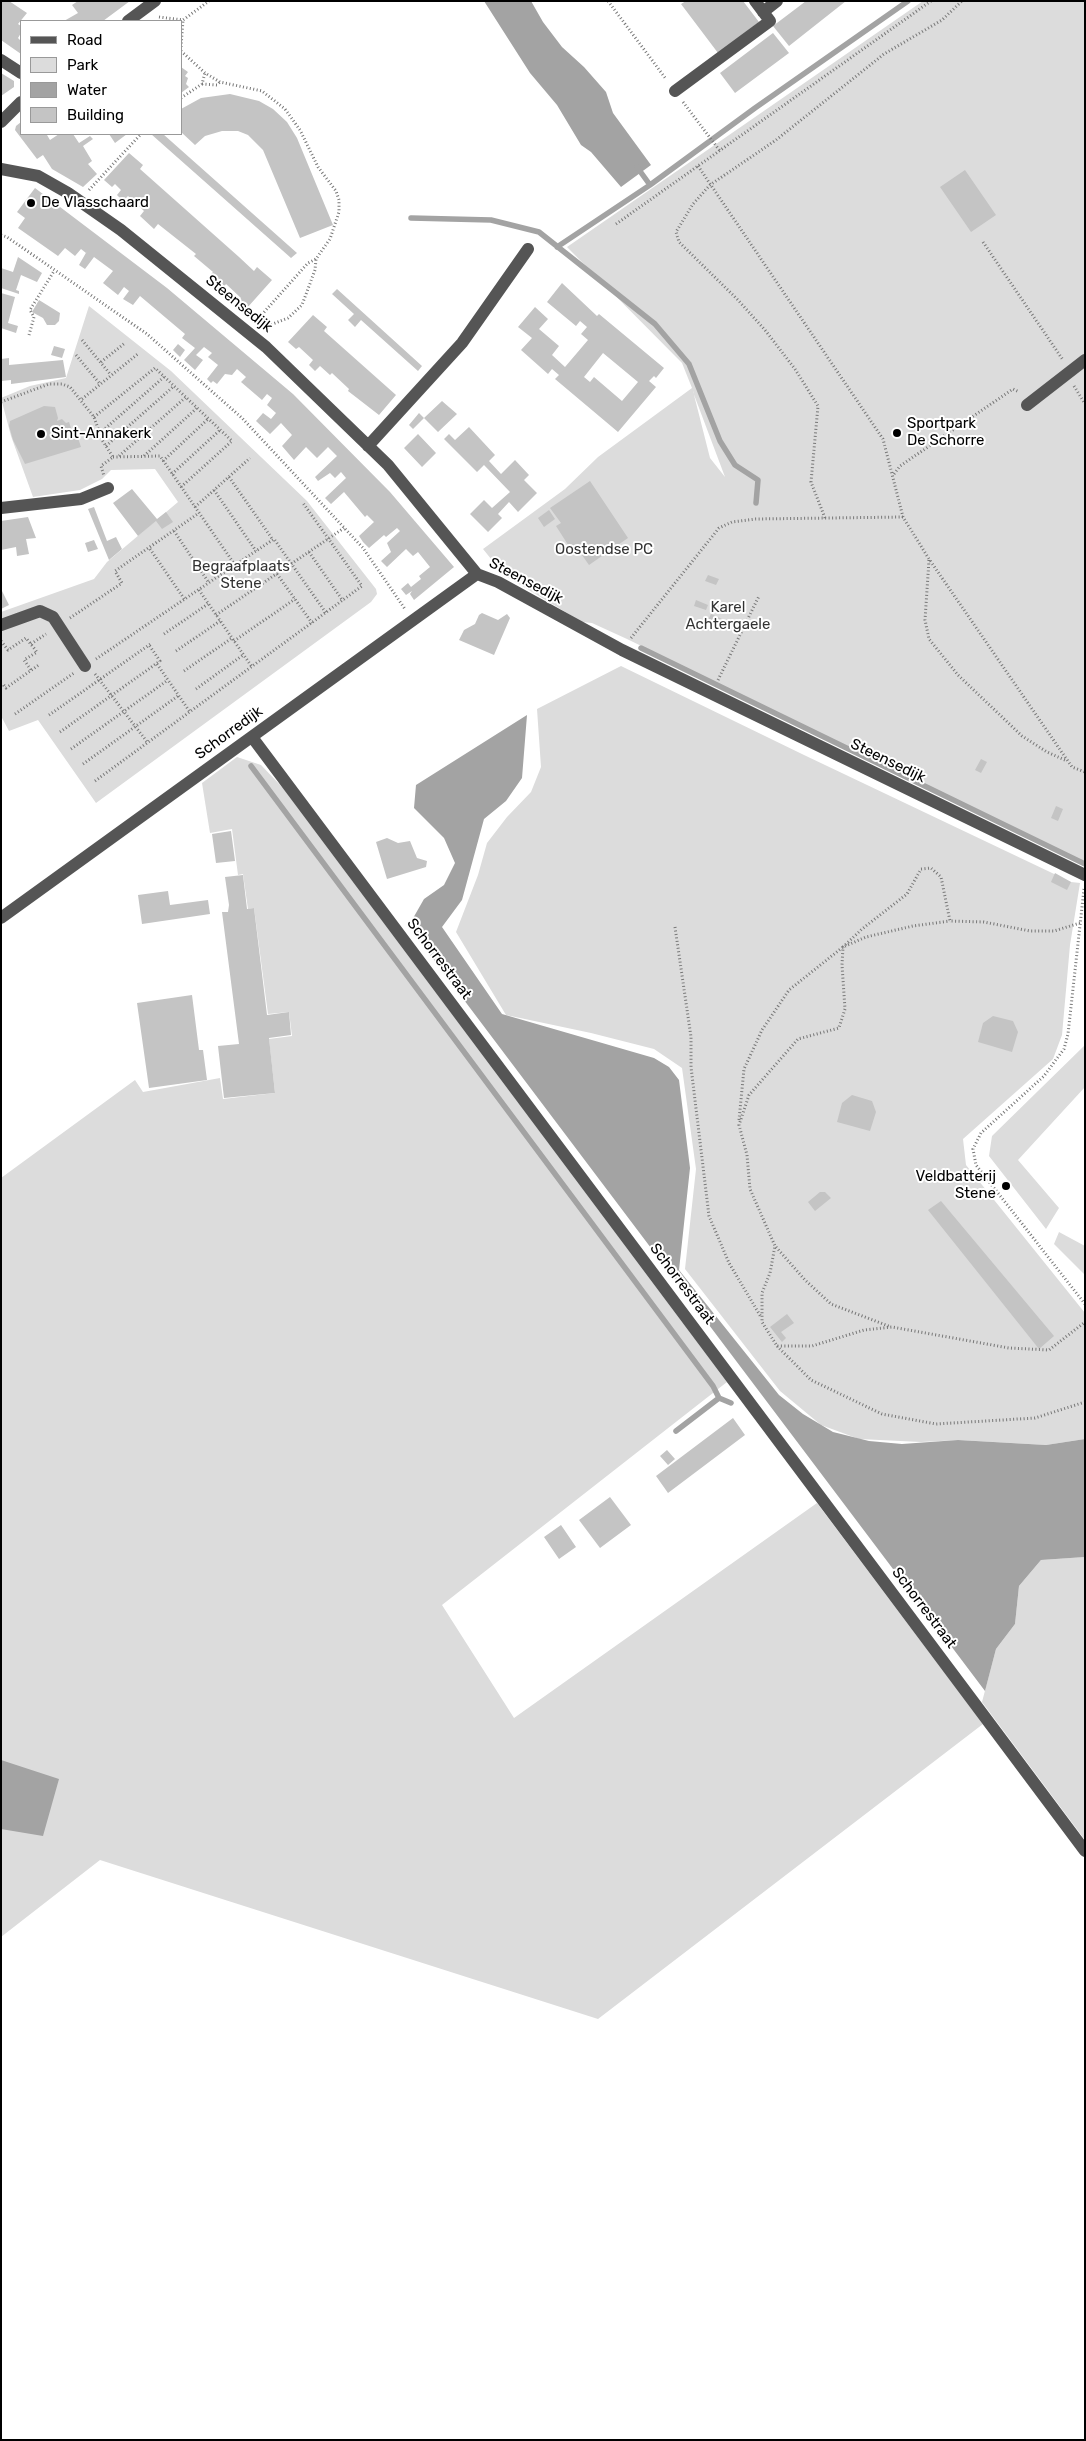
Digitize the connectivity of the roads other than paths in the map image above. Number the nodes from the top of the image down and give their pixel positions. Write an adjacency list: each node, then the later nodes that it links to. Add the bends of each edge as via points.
1 (155, 1): 5 (street)
2 (755, 1): 4 (street)
3 (777, 1): 4 (street)
4 (763, 12): 8 (street, via 770,21)
5 (133, 17)
6 (1, 60): 7 (street)
7 (20, 73)
8 (675, 91)
9 (20, 103): 10 (street)
10 (1, 122)
11 (1, 169): 15 (street, Steensedijk, via 38,176 121,230 266,346)
12 (528, 249): 15 (street, via 462,343)
13 (1085, 360): 14 (street)
14 (1030, 402)
15 (368, 446): 18 (street, Steensedijk, via 388,464)
16 (108, 488): 17 (street, via 81,499)
17 (1, 508)
18 (477, 574): 21 (street, Schorredijk); 22 (street, Steensedijk, via 498,582 622,650)
19 (1, 625): 20 (street, via 40,611 53,617)
20 (85, 666)
21 (252, 737): 23 (street, Schorredijk); 24 (street, Schorrestraat)
22 (1085, 874)
23 (1, 918)
24 (1085, 1851)

